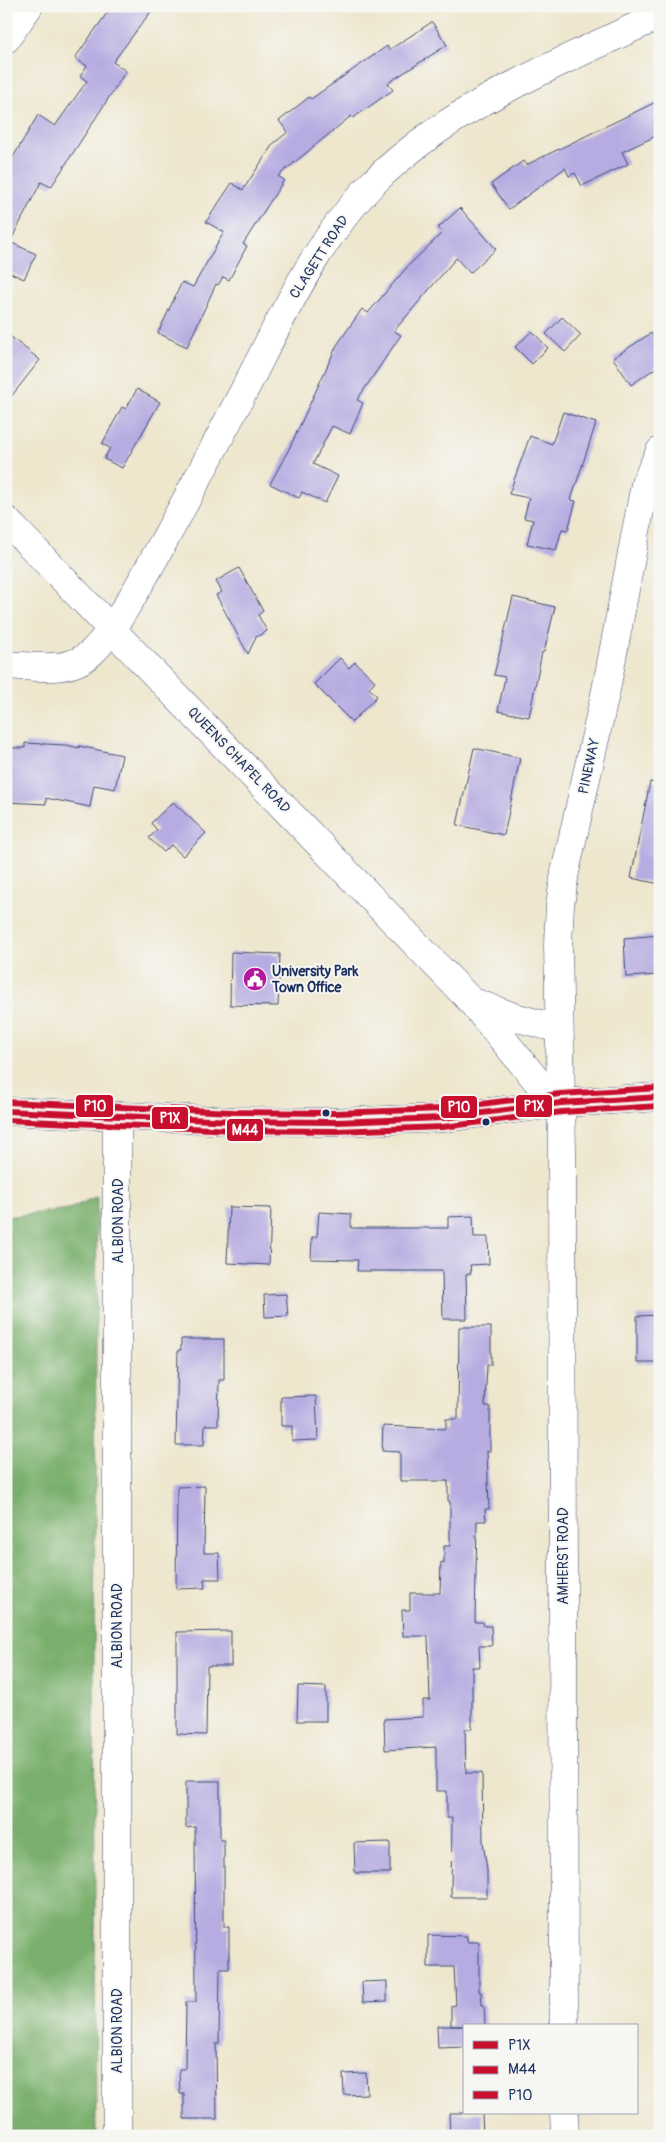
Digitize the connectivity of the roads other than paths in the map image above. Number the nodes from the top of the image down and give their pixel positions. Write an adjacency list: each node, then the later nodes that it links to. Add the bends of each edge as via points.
1 (29, 6): 3 (street)
2 (660, 15): 6 (street, CLAGETT ROAD, via 465,110 398,160 374,183 346,215 289,302 179,513)
3 (6, 39)
4 (660, 451): 9 (street, PINEWAY, via 645,484 606,690 565,872 558,945)
5 (6, 520): 6 (street, QUEENS CHAPEL ROAD)
6 (111, 629): 7 (street, CLAGETT ROAD, via 90,654 74,664 53,668); 8 (street, QUEENS CHAPEL ROAD)
7 (6, 665)
8 (470, 1001): 9 (street, QUEENS CHAPEL ROAD); 10 (street, QUEENS CHAPEL ROAD, via 547,1093)
9 (559, 1029): 10 (street, PINEWAY)
10 (560, 1095): 11 (street); 13 (street, via 443,1118 286,1122); 14 (street, AMHERST ROAD)
11 (660, 1097)
12 (6, 1111): 13 (street)
13 (117, 1116): 16 (street, ALBION ROAD)
14 (564, 2024)
15 (564, 2114): 17 (street)
16 (117, 2136)
17 (564, 2136)

